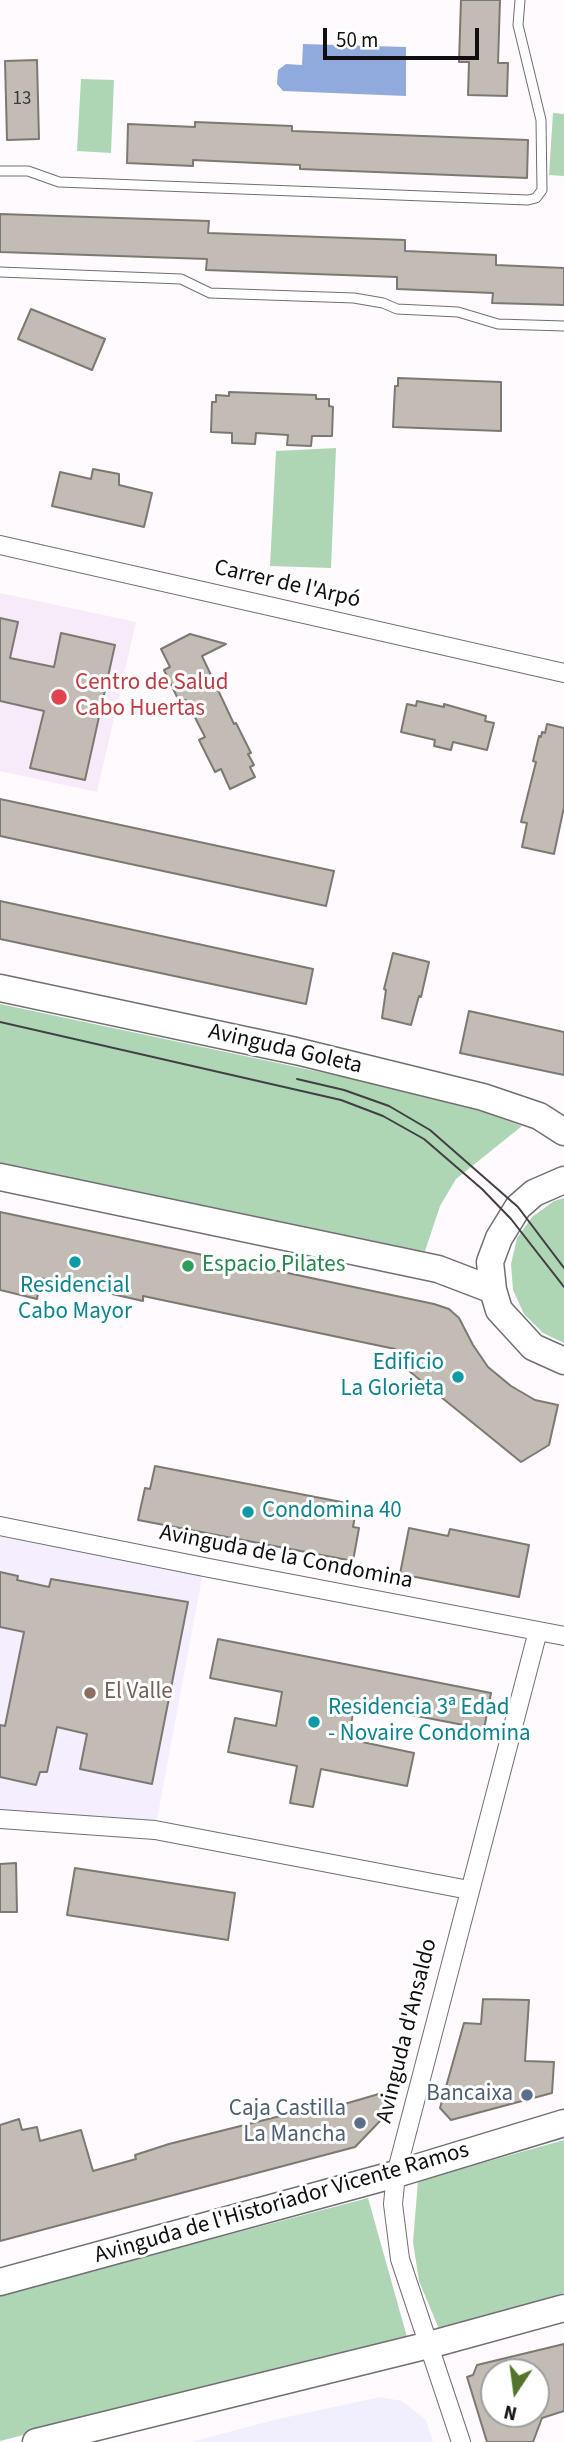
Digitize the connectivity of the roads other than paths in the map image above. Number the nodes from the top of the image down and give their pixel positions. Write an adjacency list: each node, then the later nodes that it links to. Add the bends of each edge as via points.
1 (520, 0): 2 (lane, via 517,25 541,120 542,190 536,198 59,182 28,171)
2 (0, 170)
3 (0, 272): 4 (lane, via 181,279 210,293 354,298 397,309 458,312 498,324)
4 (564, 326)
5 (0, 545): 6 (street, Carrer de l'Arpó)
6 (564, 673)
7 (0, 988): 8 (main road, Avinguda Goleta, via 296,1051 482,1097 539,1116)
8 (564, 1132)
9 (0, 1177): 11 (main road, via 438,1269)
10 (564, 1180): 11 (main road, via 534,1193 518,1207 490,1262)
11 (493, 1290): 12 (main road, via 499,1310 533,1347)
12 (564, 1361)
13 (0, 1526): 14 (street, Avinguda de la Condomina)
14 (538, 1630): 15 (street, Avinguda de la Condomina); 17 (street, Avinguda d'Ansaldo)
15 (564, 1636)
16 (0, 1819): 17 (street, via 155,1830)
17 (469, 1890): 19 (street, Avinguda d'Ansaldo)
18 (564, 2123): 19 (main road, Avinguda de l'Historiador Vicente Ramos)
19 (396, 2174): 20 (main road, Avinguda de l'Historiador Vicente Ramos); 22 (street, Avinguda d'Ansaldo, via 393,2204 400,2259)
20 (0, 2282)
21 (564, 2308): 22 (main road)
22 (429, 2345): 23 (main road); 24 (street, Avinguda d'Ansaldo)
23 (36, 2442)
24 (461, 2442)

